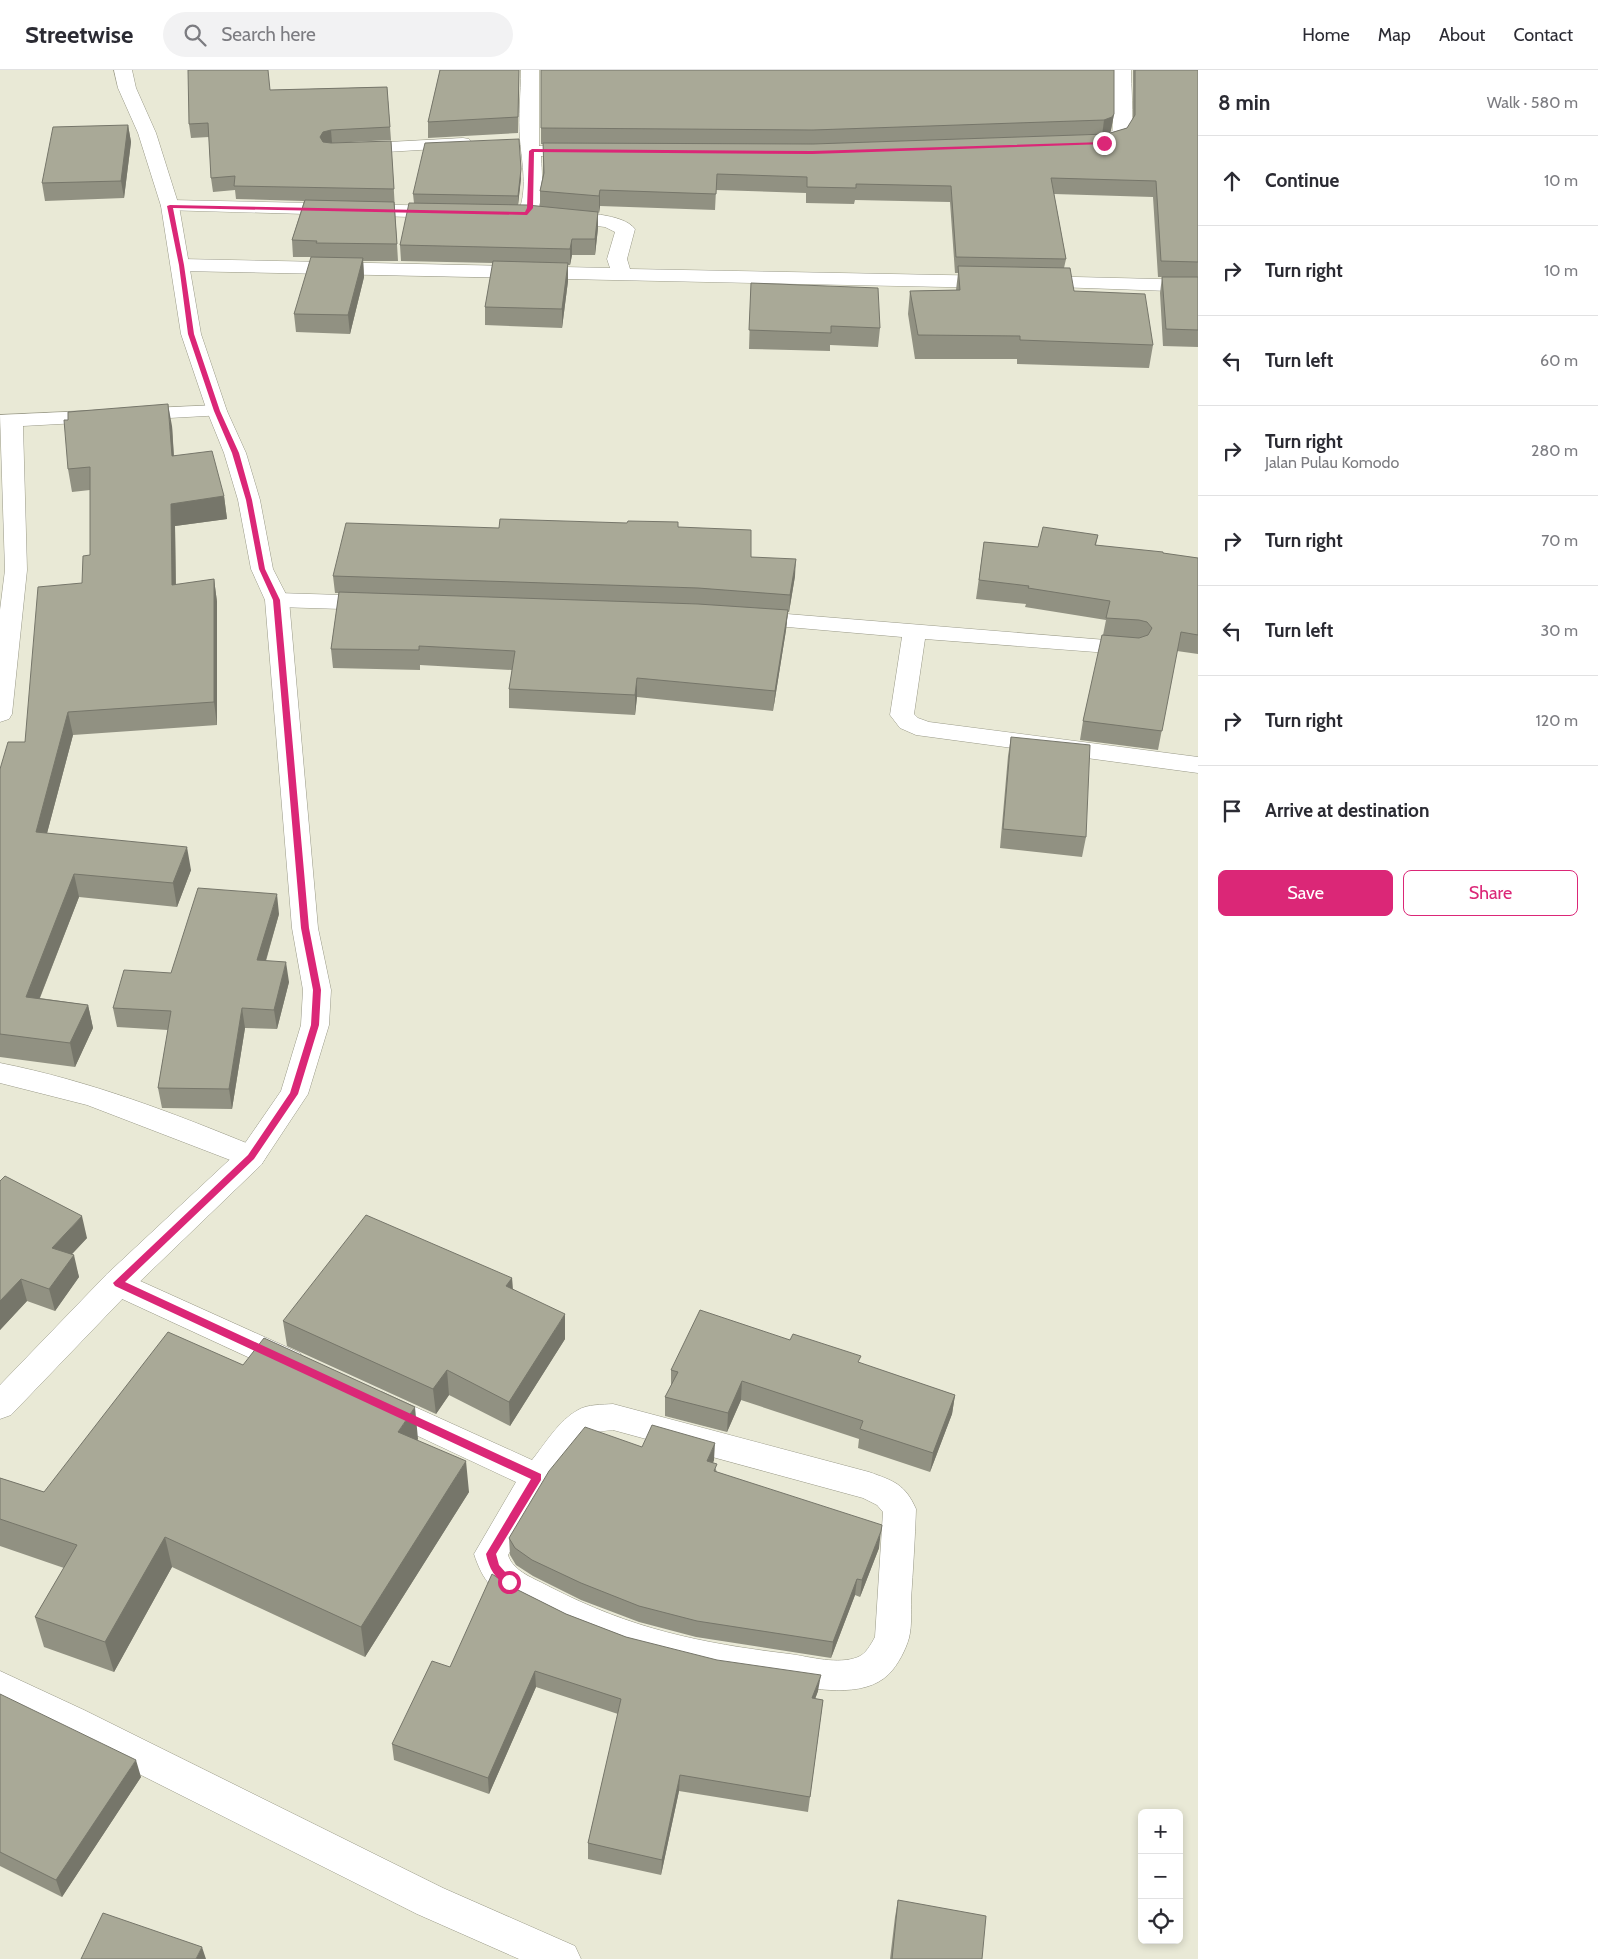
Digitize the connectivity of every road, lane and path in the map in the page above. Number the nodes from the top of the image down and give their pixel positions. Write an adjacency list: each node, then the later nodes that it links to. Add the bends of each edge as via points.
1 (123, 70): 10 (street)
2 (530, 70): 7 (street)
3 (1122, 70): 6 (street, via 1122,130 1118,138 1104,143)
4 (509, 141): 7 (street)
5 (479, 143): 8 (street)
6 (1077, 144)
7 (530, 145): 9 (street); 13 (street, via 530,208 520,214 609,222 626,228 617,259)
8 (332, 150)
9 (599, 151)
10 (170, 206): 11 (street); 12 (street)
11 (465, 213)
12 (181, 265): 13 (street); 15 (street, via 191,334)
13 (622, 274): 14 (street)
14 (1198, 286)
15 (217, 411): 16 (street); 17 (street, via 235,453 249,500 262,569)
16 (6, 421): 22 (street, via 16,570)
17 (276, 600): 18 (street); 25 (street, via 305,928 317,990 315,1025 294,1094)
18 (394, 604)
19 (726, 616): 20 (street)
20 (915, 630): 21 (street); 23 (street, via 902,707 902,715 909,723 925,729)
21 (1135, 648)
22 (0, 714)
23 (1198, 765)
24 (0, 1073): 25 (street, via 139,1110)
25 (251, 1157): 26 (street)
26 (118, 1283): 27 (street); 29 (street)
27 (314, 1374)
28 (359, 1394): 30 (street)
29 (0, 1406)
30 (537, 1477): 30 (street, via 589,1419 614,1417 869,1486 889,1495 900,1509 892,1637 885,1655 871,1669 836,1676 696,1656 628,1637 572,1616 509,1582 494,1567 491,1554)
31 (0, 1687): 32 (street, via 430,1900)
32 (562, 1959)

